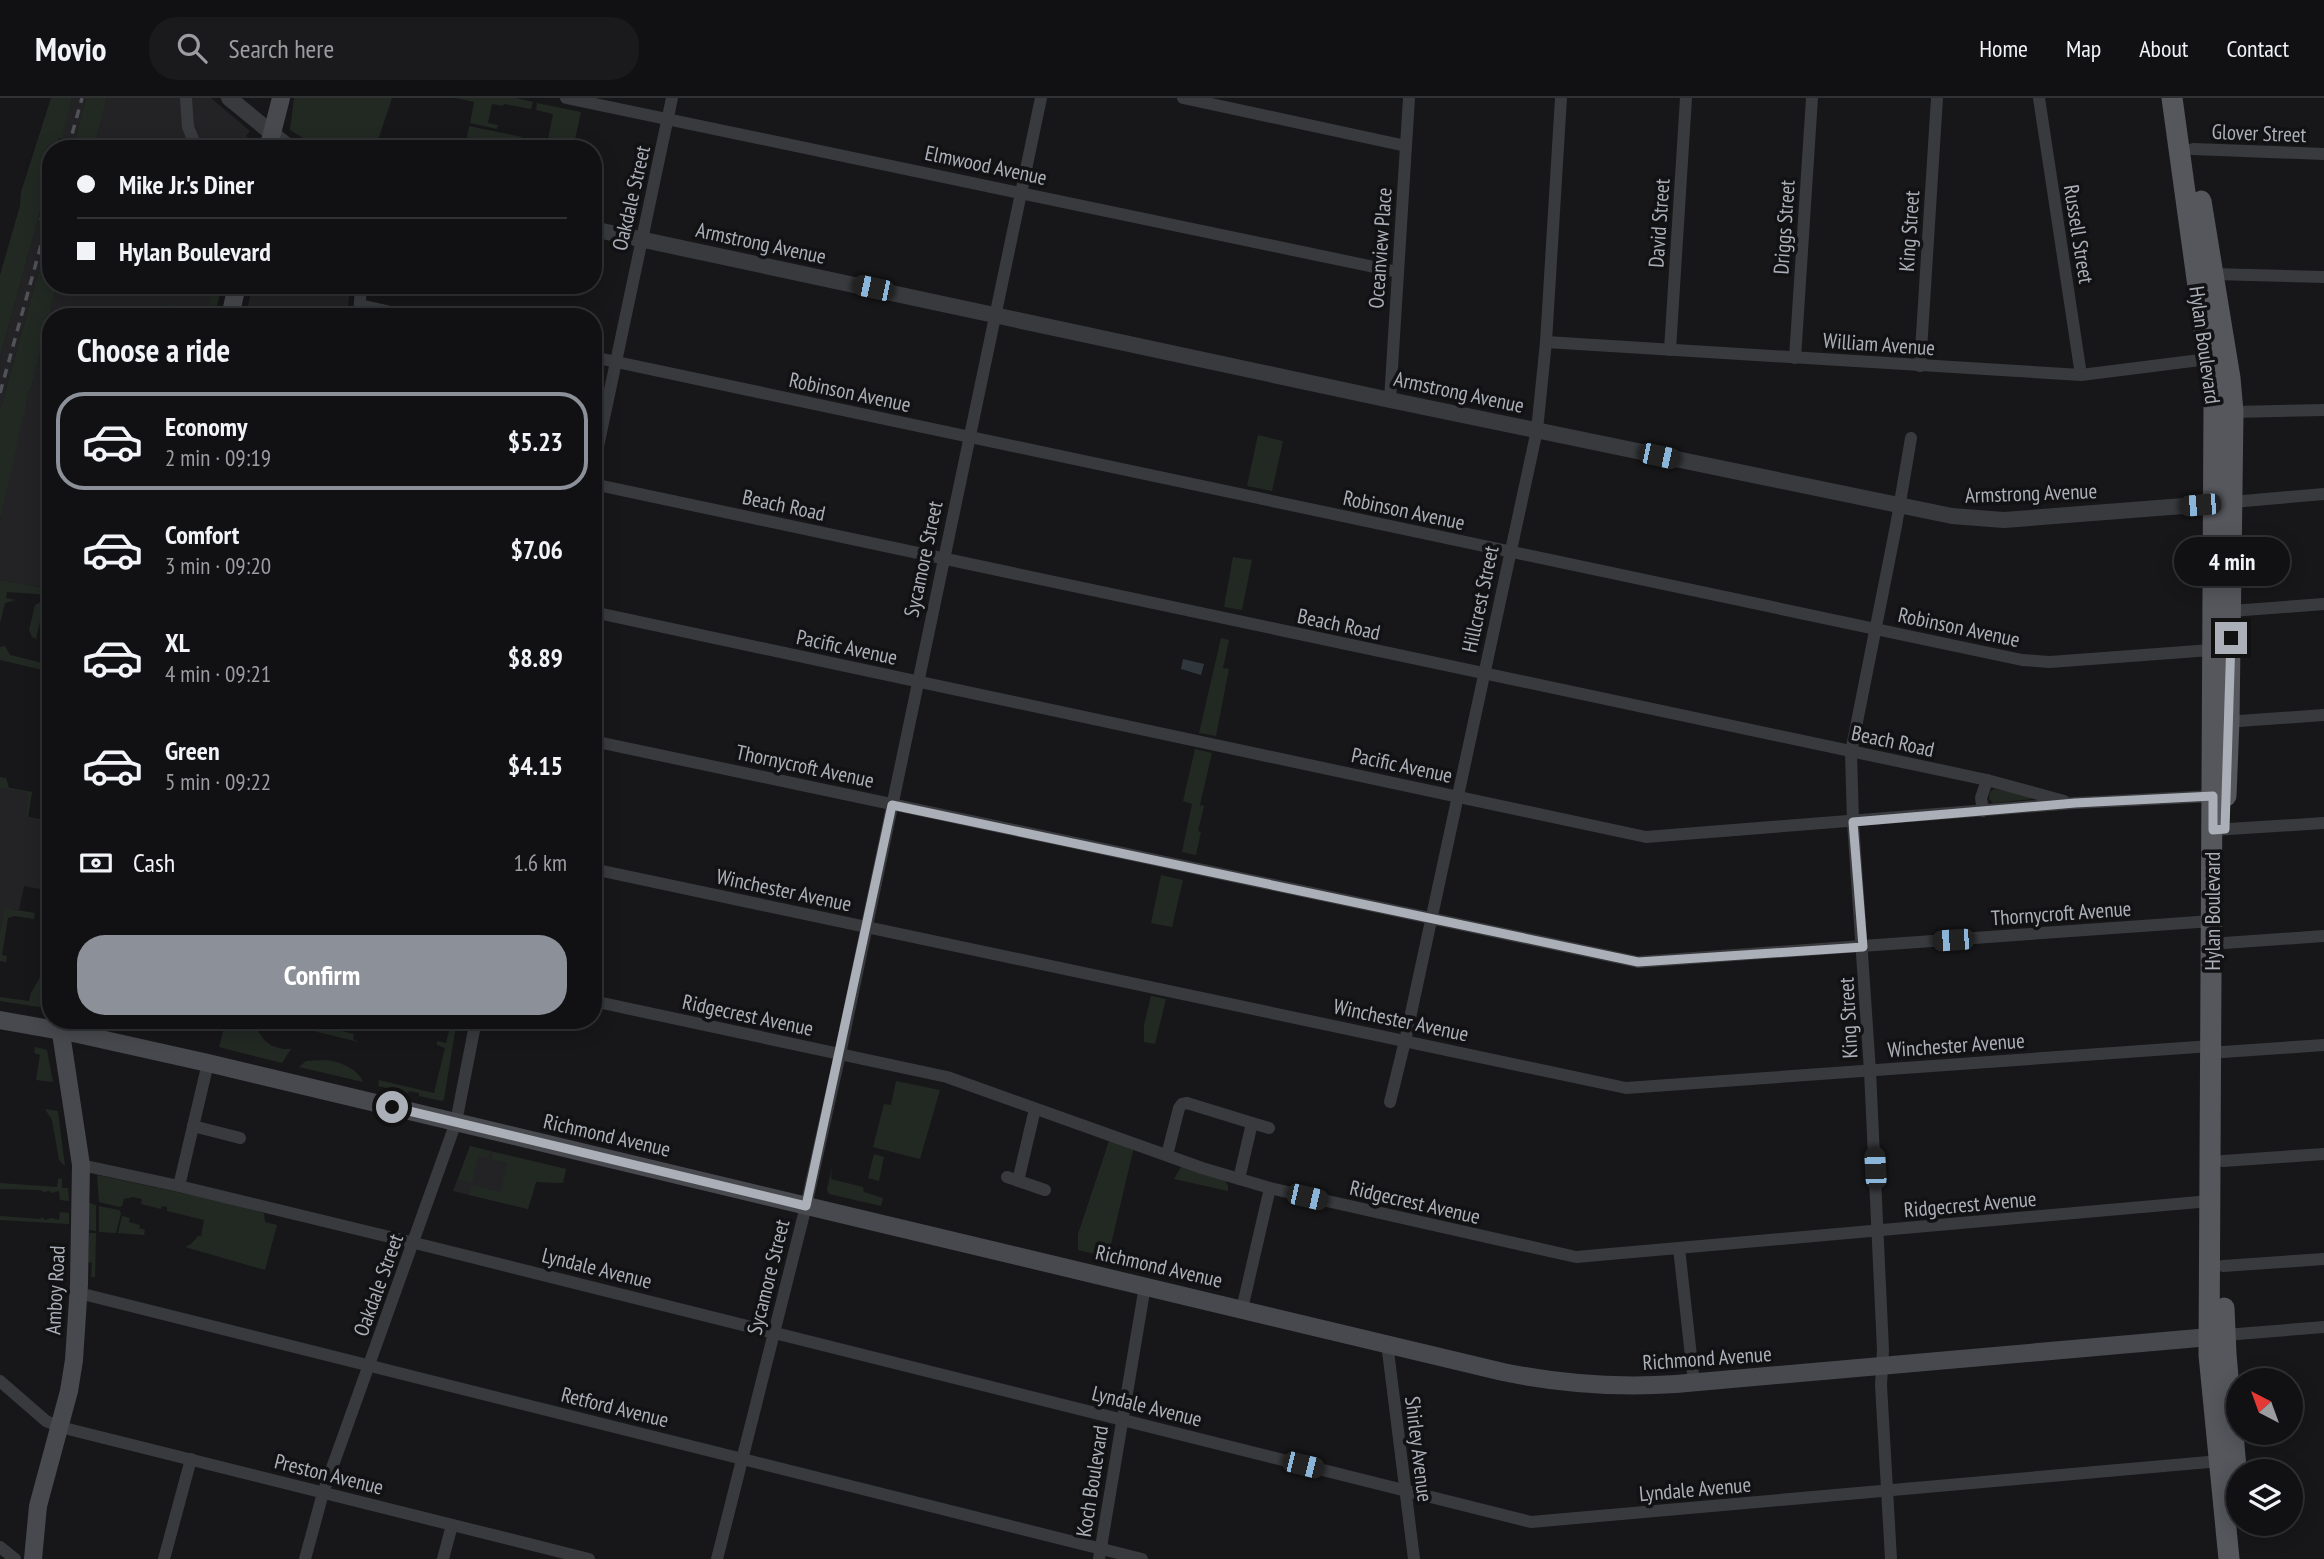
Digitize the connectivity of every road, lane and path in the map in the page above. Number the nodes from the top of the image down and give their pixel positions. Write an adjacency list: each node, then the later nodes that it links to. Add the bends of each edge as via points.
1 (186, 98): 17 (street)
2 (229, 98): 18 (street)
3 (281, 98): 19 (main road)
4 (566, 98): 16 (street, Elmwood Avenue)
5 (672, 98): 16 (street, Oakdale Street)
6 (1041, 98): 23 (street, Sycamore Street)
7 (1183, 98): 20 (street)
8 (1409, 98): 20 (street, Oceanview Place)
9 (1561, 98): 30 (street, Hillcrest Street)
10 (1686, 98): 31 (street, David Street)
11 (1812, 98): 32 (street, Driggs Street)
12 (1937, 98): 36 (street, King Street)
13 (2039, 98): 37 (street, Russell Street)
14 (2172, 98): 34 (main road, Hylan Boulevard)
15 (2185, 98): 21 (main road, Hylan Boulevard)
16 (668, 118): 23 (street, Elmwood Avenue); 25 (street, Oakdale Street)
17 (193, 140)
18 (269, 140)
19 (270, 140)
20 (1406, 146): 26 (street, Oceanview Place)
21 (2193, 149): 22 (street, Glover Street); 27 (main road, Hylan Boulevard)
22 (2324, 154)
23 (1021, 192): 26 (street, Elmwood Avenue); 29 (street, Sycamore Street)
24 (602, 231): 25 (street, Armstrong Avenue)
25 (641, 239): 29 (street, Armstrong Avenue); 35 (street, Oakdale Street)
26 (1398, 272): 38 (street, Oceanview Place)
27 (2213, 274): 28 (street); 40 (main road, Hylan Boulevard)
28 (2324, 277)
29 (995, 314): 38 (street, Armstrong Avenue); 43 (street, Sycamore Street)
30 (1546, 342): 31 (street, William Avenue); 42 (street, Hillcrest Street)
31 (1670, 349): 32 (street, William Avenue)
32 (1795, 358): 36 (street, William Avenue)
33 (602, 359): 35 (street, Robinson Avenue)
34 (2208, 359): 37 (street, William Avenue); 47 (main road, Hylan Boulevard)
35 (615, 362): 41 (street, Oakdale Street); 43 (street, Robinson Avenue)
36 (1920, 366): 37 (street, William Avenue)
37 (2081, 375)
38 (1391, 400): 42 (street, Armstrong Avenue)
39 (2324, 410): 40 (street)
40 (2233, 412): 47 (main road, Hylan Boulevard)
41 (602, 426)
42 (1536, 430): 48 (street, Armstrong Avenue); 49 (street, Hillcrest Street)
43 (969, 437): 49 (street, Robinson Avenue); 50 (street, Sycamore Street)
44 (1911, 438): 48 (street, King Street)
45 (602, 486): 50 (street, Beach Road)
46 (2324, 494): 47 (street, Armstrong Avenue)
47 (2223, 503): 48 (street, Armstrong Avenue, via 1992,520); 52 (main road, Hylan Boulevard); 55 (main road, Hylan Boulevard)
48 (1900, 507): 54 (street, King Street)
49 (1510, 552): 54 (street, Robinson Avenue); 56 (street, Hillcrest Street)
50 (943, 559): 56 (street, Beach Road); 57 (street, Sycamore Street)
51 (2324, 604): 52 (street)
52 (2231, 611): 59 (main road, Hylan Boulevard)
53 (602, 614): 57 (street, Pacific Avenue)
54 (1876, 629): 55 (street, Robinson Avenue, via 2031,662); 61 (street, King Street)
55 (2211, 650): 59 (main road, Hylan Boulevard)
56 (1484, 674): 61 (street, Beach Road); 63 (street, Hillcrest Street)
57 (917, 682): 63 (street, Pacific Avenue); 66 (street, Sycamore Street)
58 (2324, 715): 59 (street)
59 (2220, 722): 64 (main road, Hylan Boulevard); 70 (main road, Hylan Boulevard)
60 (602, 743): 66 (street, Thornycroft Avenue)
61 (1852, 752): 62 (street, Beach Road); 68 (street, King Street)
62 (1987, 780): 65 (street, Beach Road); 67 (street, via 1981,798)
63 (1458, 796): 68 (street, Pacific Avenue, via 1646,836); 72 (street, Hillcrest Street)
64 (2213, 796): 65 (street, Pacific Avenue); 70 (main road, Hylan Boulevard)
65 (2075, 803): 67 (street, Pacific Avenue)
66 (892, 805): 72 (street, Thornycroft Avenue); 74 (street, Sycamore Street)
67 (1983, 811): 68 (street, Pacific Avenue)
68 (1853, 822): 77 (street, King Street)
69 (2324, 823): 70 (street)
70 (2219, 829): 73 (main road, Hylan Boulevard); 76 (main road, Hylan Boulevard)
71 (602, 871): 74 (street, Winchester Avenue)
72 (1432, 918): 77 (street, Thornycroft Avenue, via 1638,962); 84 (street, Hillcrest Street)
73 (2211, 920): 77 (street, Thornycroft Avenue); 86 (main road, Hylan Boulevard)
74 (866, 927): 84 (street, Winchester Avenue); 87 (street, Sycamore Street)
75 (2324, 936): 76 (street)
76 (2224, 943): 86 (main road, Hylan Boulevard)
77 (1863, 947): 89 (street, King Street)
78 (602, 1003): 87 (street, Ridgecrest Avenue)
79 (0, 1020): 80 (main road, Richmond Avenue)
80 (42, 1024)
81 (61, 1029): 100 (main road, Amboy Road)
82 (76, 1029): 88 (main road, Richmond Avenue)
83 (474, 1029): 92 (street, Oakdale Street)
84 (1405, 1041): 89 (street, Winchester Avenue, via 1626,1088); 90 (street, Hillcrest Street)
85 (2324, 1045): 86 (street, Winchester Avenue)
86 (2217, 1049): 89 (street, Winchester Avenue); 99 (main road, Hylan Boulevard); 105 (main road, Hylan Boulevard)
87 (840, 1054): 91 (street, Ridgecrest Avenue, via 947,1077); 106 (street, Sycamore Street)
88 (208, 1063): 92 (main road, Richmond Avenue); 94 (street)
89 (1870, 1071): 107 (street, King Street)
90 (1390, 1102)
91 (1035, 1109): 98 (street, Ridgecrest Avenue); 104 (street, via 1013,1179)
92 (456, 1122): 106 (main road, Richmond Avenue); 108 (street, Oakdale Street)
93 (1252, 1123): 95 (street); 98 (street, via 1182,1104); 101 (street)
94 (193, 1126): 96 (street); 102 (street)
95 (1269, 1128)
96 (240, 1138)
97 (2324, 1154): 99 (street)
98 (1167, 1155): 101 (street, Ridgecrest Avenue)
99 (2223, 1161): 111 (main road, Hylan Boulevard)
100 (81, 1166): 102 (street, Lyndale Avenue); 113 (main road, Amboy Road)
101 (1239, 1179): 103 (street, Ridgecrest Avenue)
102 (179, 1186): 108 (street, Lyndale Avenue)
103 (1270, 1188): 109 (street, Ridgecrest Avenue, via 1576,1257); 114 (street)
104 (1045, 1190)
105 (2210, 1201): 107 (street, Ridgecrest Avenue); 117 (main road, Hylan Boulevard)
106 (806, 1206): 112 (main road, Richmond Avenue); 116 (street, Sycamore Street)
107 (1878, 1232): 109 (street, Ridgecrest Avenue); 120 (street, King Street)
108 (414, 1243): 116 (street, Lyndale Avenue); 119 (street, Oakdale Street)
109 (1679, 1248): 122 (street)
110 (2324, 1259): 111 (street)
111 (2223, 1266): 117 (main road, Hylan Boulevard)
112 (1145, 1286): 114 (main road, Richmond Avenue); 123 (street, Koch Boulevard)
113 (79, 1293): 119 (street, Retford Avenue); 124 (main road, Amboy Road, via 74,1360)
114 (1242, 1309): 118 (main road, Richmond Avenue)
115 (2324, 1327): 117 (street, Richmond Avenue)
116 (774, 1332): 123 (street, Lyndale Avenue); 126 (street, Sycamore Street)
117 (2217, 1336): 120 (main road, Richmond Avenue); 127 (main road, Hylan Boulevard); 128 (main road, Hylan Boulevard, via 2209,1356)
118 (1387, 1343): 122 (main road, Richmond Avenue, via 1573,1384); 129 (street, Shirley Avenue)
119 (370, 1365): 126 (street, Retford Avenue); 131 (street, Oakdale Street)
120 (1882, 1366): 122 (main road, Richmond Avenue); 130 (street, King Street)
121 (0, 1381): 124 (street, Preston Avenue, via 46,1421)
122 (1694, 1383)
123 (1122, 1420): 129 (street, Lyndale Avenue); 135 (street, Koch Boulevard)
124 (60, 1427): 125 (street, Preston Avenue); 138 (main road, Amboy Road, via 38,1506)
125 (191, 1459): 131 (street, Preston Avenue); 139 (street)
126 (742, 1459): 135 (street, Retford Avenue); 142 (street, Sycamore Street)
127 (2234, 1459)
128 (2220, 1461): 130 (street, Lyndale Avenue); 146 (main road, Hylan Boulevard)
129 (1405, 1490): 130 (street, Lyndale Avenue, via 1537,1522); 144 (street, Shirley Avenue)
130 (1887, 1491): 145 (street, King Street)
131 (323, 1493): 132 (street, Preston Avenue); 140 (street, Oakdale Street)
132 (452, 1525): 136 (street, Preston Avenue); 141 (street)
133 (2242, 1536): 147 (main road)
134 (0, 1547): 137 (street)
135 (1100, 1554): 143 (street, Retford Avenue)
136 (581, 1558)
137 (15, 1559)
138 (33, 1559)
139 (164, 1559)
140 (305, 1559)
141 (443, 1559)
142 (717, 1559)
143 (1142, 1559)
144 (1414, 1559)
145 (1891, 1559)
146 (2229, 1559)
147 (2244, 1559)

